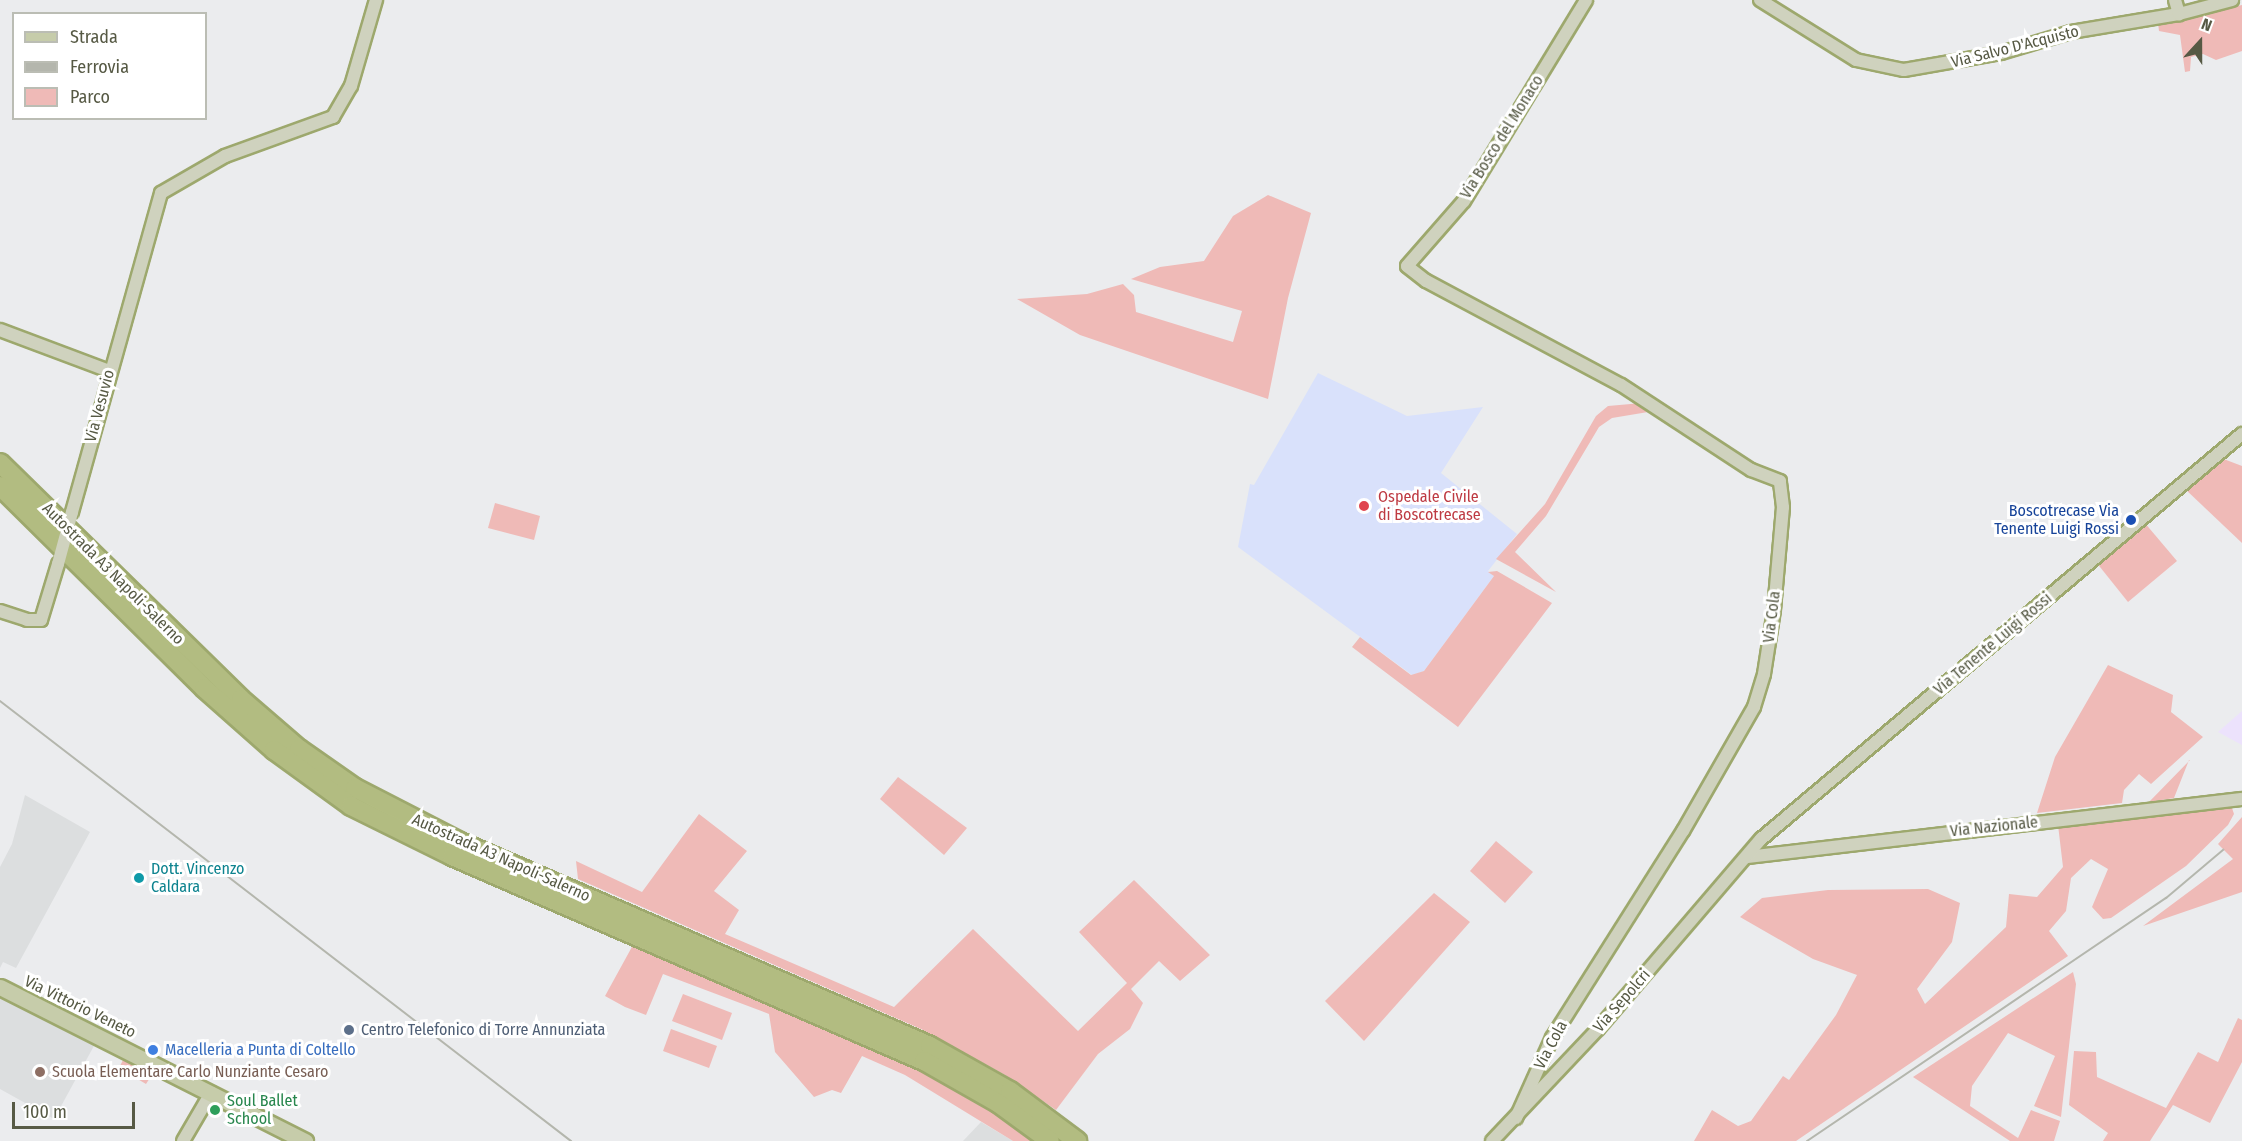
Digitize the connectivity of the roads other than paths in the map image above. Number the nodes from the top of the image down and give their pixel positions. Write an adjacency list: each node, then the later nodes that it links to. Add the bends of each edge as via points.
1 (376, 0): 9 (street, Via Vesuvio, via 351,86 333,117 225,156 161,193)
2 (1586, 0): 7 (street, Via Bosco del Monaco, via 1464,201)
3 (1760, 0): 6 (street, Via Salvo D'Acquisto, via 1856,60 1904,70 2001,53 2110,23)
4 (2175, 0): 6 (street)
5 (2232, 0): 6 (street, Via Salvo D'Acquisto)
6 (2179, 14)
7 (1407, 266): 19 (street, Via Cola, via 1426,281 1621,385 1750,470 1780,481 1783,507 1774,610 1764,674 1754,707 1683,831 1552,1038)
8 (0, 330): 9 (street)
9 (110, 371): 13 (street, Via Vesuvio, bridge, via 41,620 27,620)
10 (2242, 434): 15 (street, Via Tenente Luigi Rossi, via 1878,739 1761,839)
11 (0, 463): 16 (highway, Autostrada A3 Napoli-Salerno, via 233,692 318,763 417,822)
12 (0, 486): 16 (highway, Autostrada A3 Napoli-Salerno, via 204,688 301,771 378,821)
13 (0, 611)
14 (2242, 799): 15 (street, Via Nazionale)
15 (1747, 856): 19 (street, Via Sepolcri)
16 (563, 895): 22 (highway, Autostrada A3 Napoli-Salerno, via 583,913 924,1061 998,1103); 23 (highway, Autostrada A3 Napoli-Salerno, via 582,894 930,1046 1010,1091)
17 (0, 987): 18 (main road, Via Vittorio Veneto)
18 (211, 1093): 20 (street); 21 (main road, Via Vittorio Veneto)
19 (1516, 1118): 24 (street, Via Sepolcri)
20 (183, 1141)
21 (304, 1141)
22 (1050, 1141)
23 (1077, 1141)
24 (1492, 1141)

